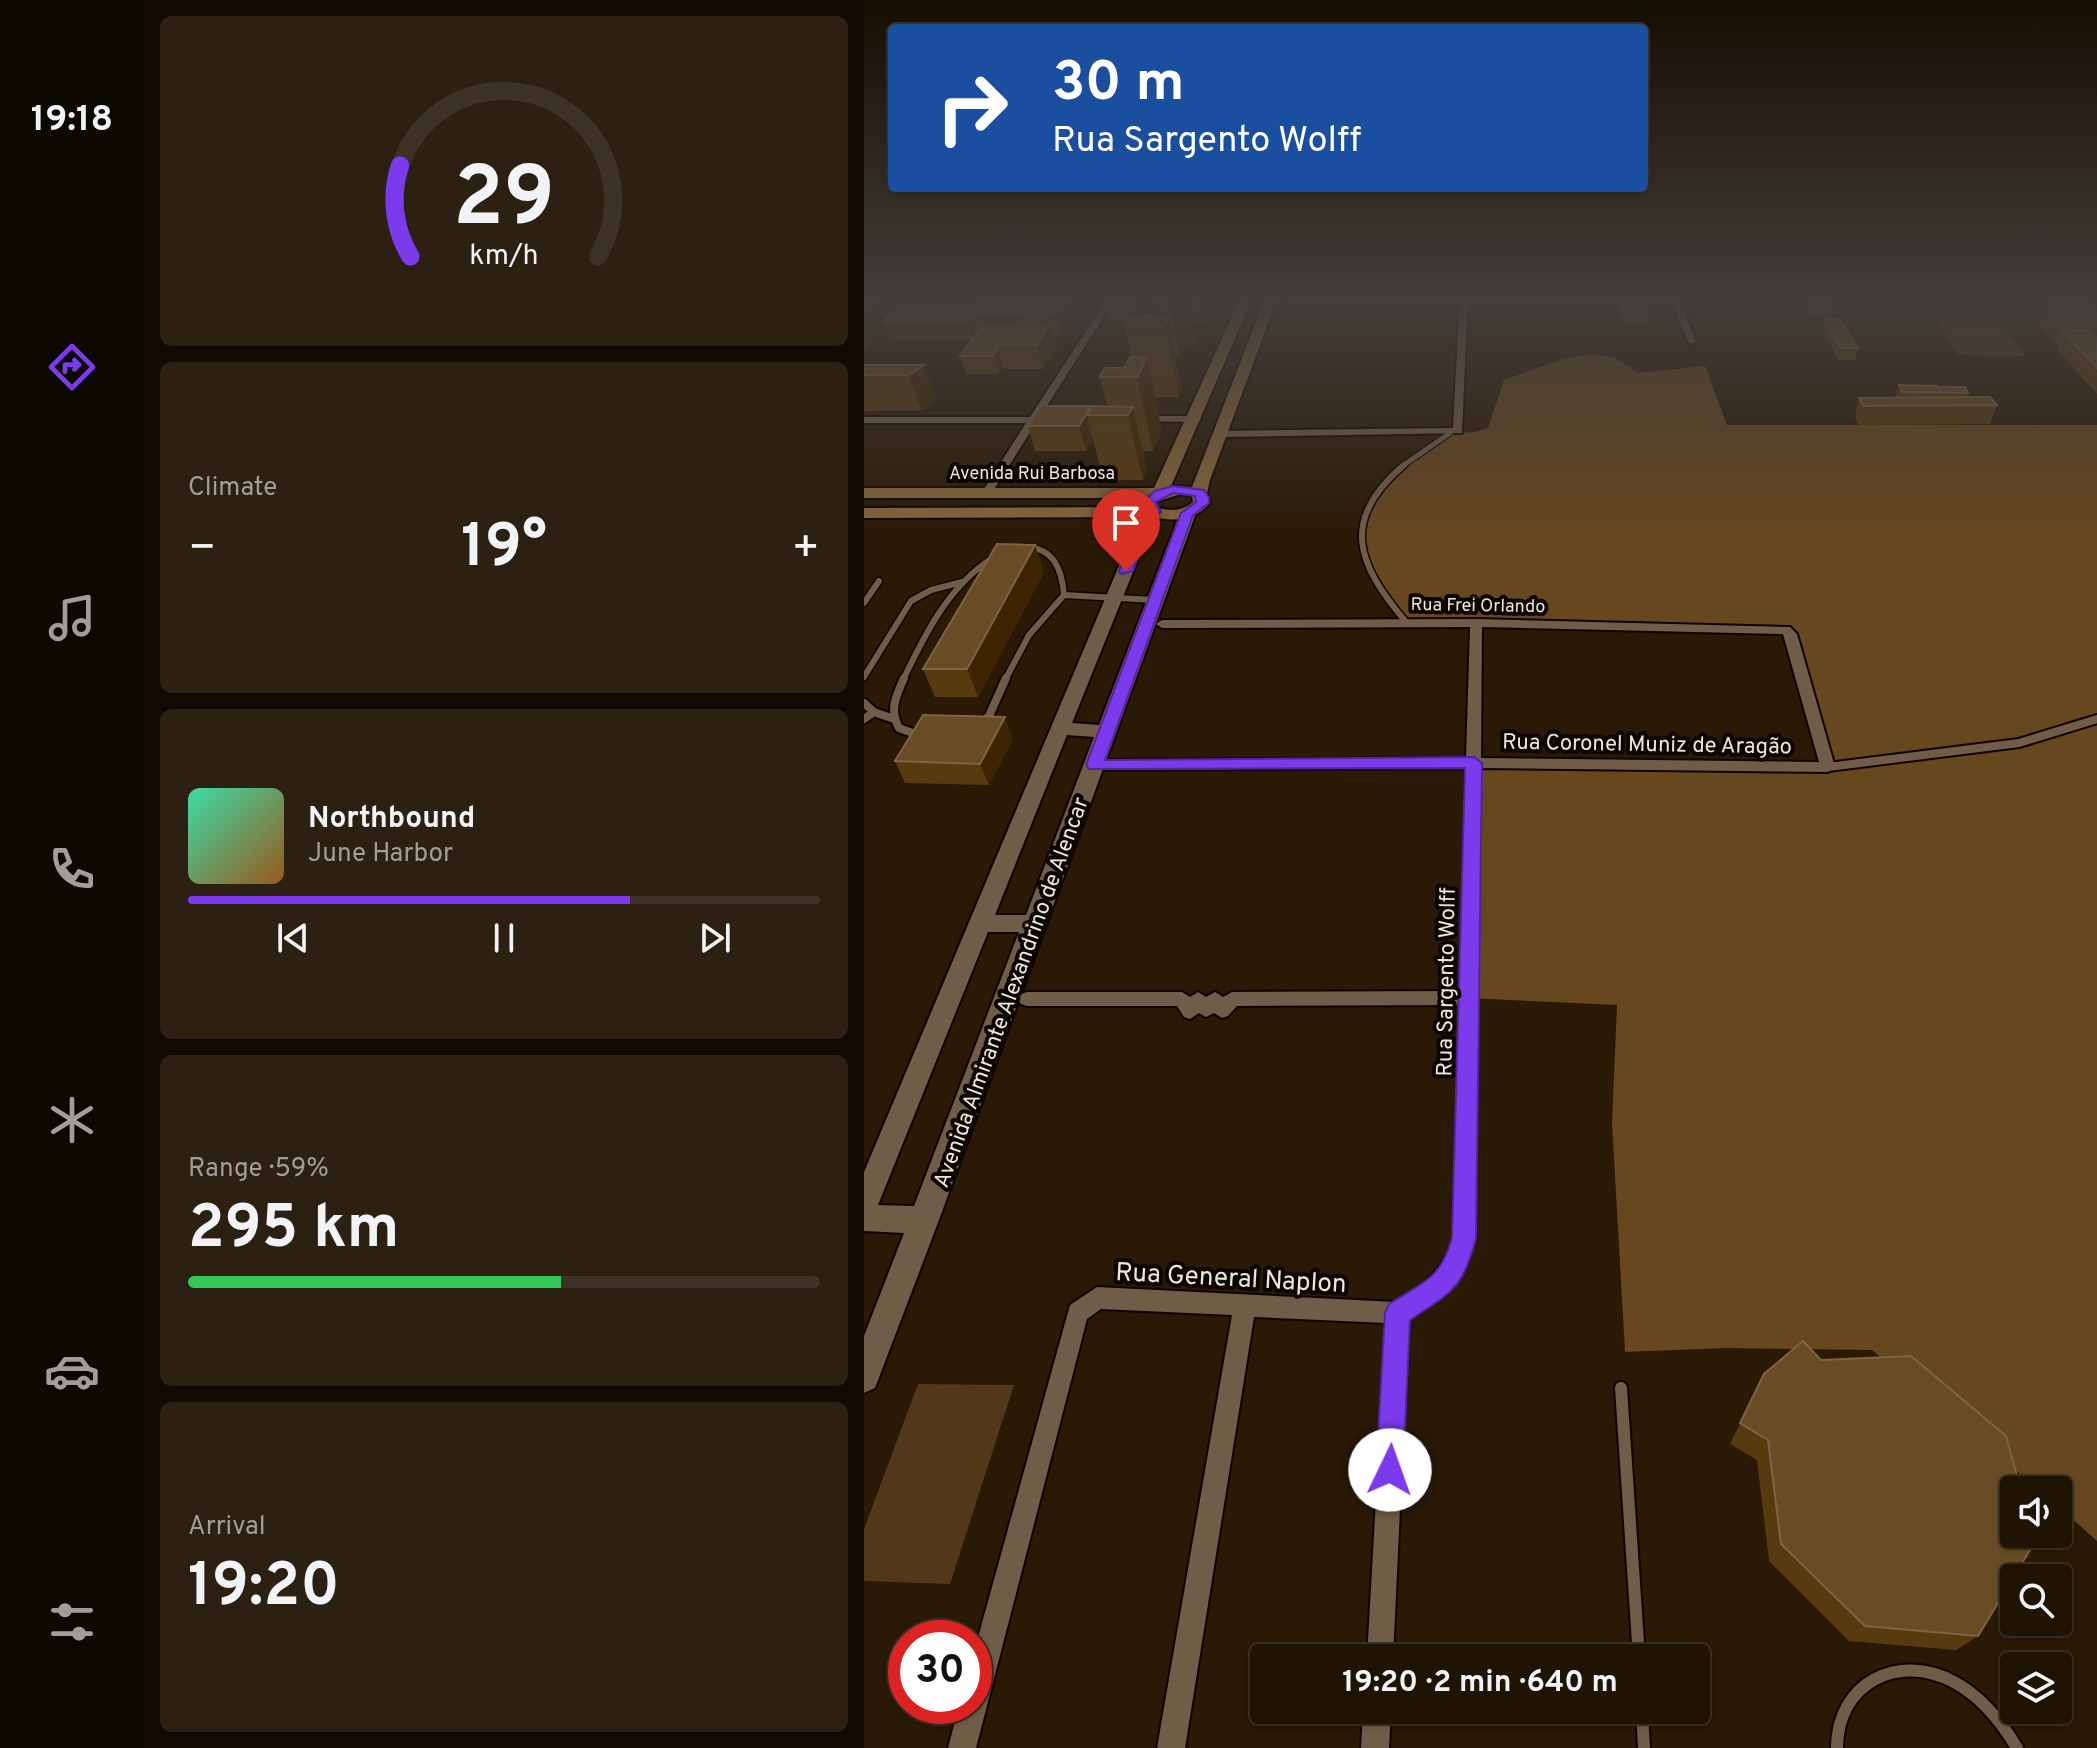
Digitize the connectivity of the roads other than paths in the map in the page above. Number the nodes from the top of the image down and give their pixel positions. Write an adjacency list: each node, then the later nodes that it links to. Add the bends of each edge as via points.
1 (1059, 381): 9 (street)
2 (1212, 381): 7 (main road, Avenida Almirante Alexandrino de Alencar)
3 (1240, 381): 11 (main road, Avenida Almirante Alexandrino de Alencar)
4 (1461, 381): 10 (street, via 1460,429)
5 (1064, 419): 9 (street)
6 (1122, 419): 7 (street)
7 (1196, 419): 12 (main road, Avenida Almirante Alexandrino de Alencar)
8 (864, 420): 9 (street)
9 (1034, 420): 13 (street)
10 (1450, 433): 11 (street); 25 (lane, via 1389,476 1362,518 1363,555 1381,591)
11 (1220, 434): 15 (main road, Avenida Almirante Alexandrino de Alencar)
12 (1163, 490): 13 (main road, Avenida Rui Barbosa); 15 (main road, Avenida Rui Barbosa); 15 (main road, Avenida Rui Barbosa, via 1170,515); 16 (main road, Avenida Rui Barbosa); 22 (street, Avenida Almirante Alexandrino de Alencar)
13 (987, 492): 14 (main road, Avenida Rui Barbosa)
14 (864, 493)
15 (1196, 495): 23 (street, Avenida Almirante Alexandrino de Alencar)
16 (864, 513)
17 (1020, 549): 21 (lane, via 1039,547 1053,557)
18 (1002, 554): 20 (lane)
19 (879, 581): 24 (lane)
20 (963, 581): 28 (lane, via 911,601); 32 (lane, via 949,597 901,687)
21 (1064, 595): 22 (lane); 34 (lane, via 1031,630 989,716)
22 (1115, 598): 23 (lane); 35 (street, Avenida Almirante Alexandrino de Alencar)
23 (1158, 600): 36 (street, Avenida Almirante Alexandrino de Alencar)
24 (864, 603)
25 (1406, 622): 26 (street, Rua Frei Orlando); 27 (street, Rua Frei Orlando)
26 (1476, 623): 38 (street, Rua Sargento Wolff); 40 (street, Rua Frei Orlando, via 1781,629 1791,635)
27 (1162, 624)
28 (864, 677)
29 (864, 703): 30 (lane)
30 (874, 712): 31 (lane); 32 (lane)
31 (864, 719)
32 (894, 719): 37 (lane, via 915,736)
33 (2097, 719): 40 (lane, Rua Coronel Muniz de Aragão, via 2019,743)
34 (976, 728)
35 (1061, 729): 36 (street); 41 (street, Avenida Almirante Alexandrino de Alencar)
36 (1107, 731): 39 (street, Avenida Almirante Alexandrino de Alencar)
37 (930, 736)
38 (1474, 763): 39 (street, Rua Coronel Muniz de Aragão); 40 (street, Rua Coronel Muniz de Aragão); 43 (street, Rua Sargento Wolff)
39 (1095, 765): 42 (street, Avenida Almirante Alexandrino de Alencar)
40 (1828, 767)
41 (981, 923): 42 (street); 45 (street, Avenida Almirante Alexandrino de Alencar)
42 (1034, 924): 47 (street, Avenida Almirante Alexandrino de Alencar)
43 (1468, 998): 44 (street, via 1232,999 1222,1011 1215,999 1206,1010 1198,999 1190,1012 1182,999); 49 (street, Rua Sargento Wolff, via 1464,1238 1446,1282)
44 (1027, 999)
45 (864, 1205)
46 (864, 1218): 47 (street)
47 (925, 1220): 50 (street, Avenida Almirante Alexandrino de Alencar)
48 (1245, 1305): 49 (street, Rua General Naplon); 52 (street, Rua General Naplon, via 1097,1298 1078,1313); 59 (street)
49 (1398, 1313): 53 (street)
50 (864, 1377)
51 (1621, 1388): 54 (lane)
52 (992, 1636)
53 (1381, 1644)
54 (1638, 1644)
55 (969, 1724): 58 (street)
56 (1376, 1724): 60 (street)
57 (1643, 1724): 61 (lane)
58 (962, 1748)
59 (1171, 1748)
60 (1375, 1748)
61 (1644, 1748)
62 (1837, 1748): 63 (lane, via 1836,1724 1854,1691 1882,1673 1916,1668 1952,1679 1987,1706)
63 (2017, 1748)

